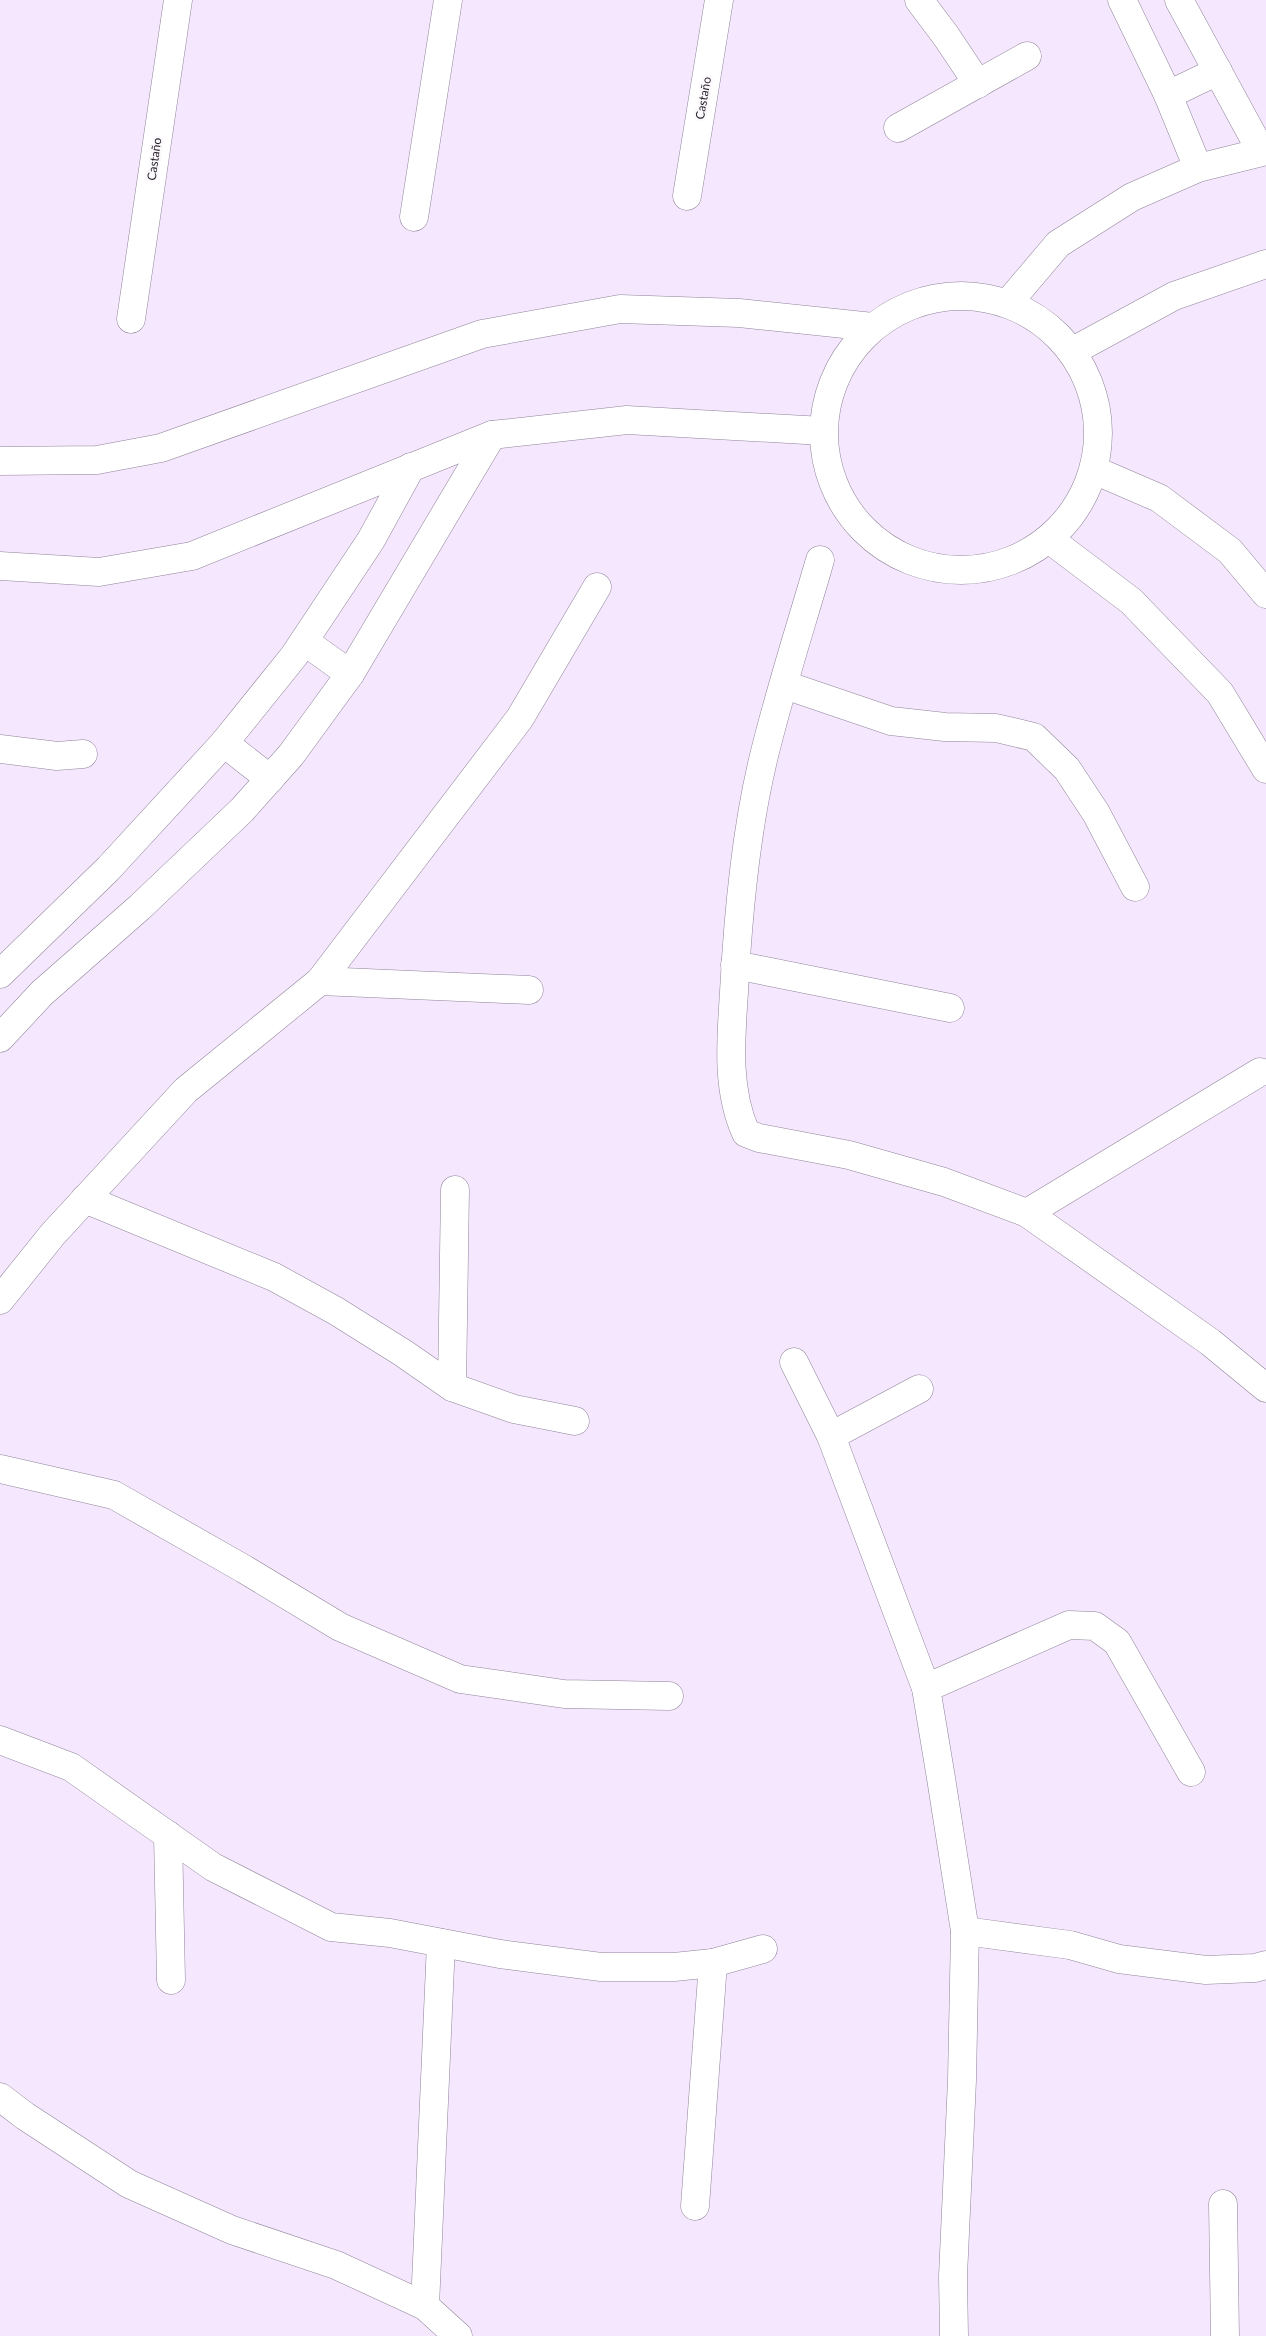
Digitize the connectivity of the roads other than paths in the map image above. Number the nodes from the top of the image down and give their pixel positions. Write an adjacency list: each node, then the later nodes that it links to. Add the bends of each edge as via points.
1 (178, 0): 18 (street, Castaño)
2 (448, 0): 15 (street)
3 (720, 0): 14 (street, Castaño)
4 (919, 0): 9 (street)
5 (1122, 0): 10 (street)
6 (1179, 0): 8 (street)
7 (1027, 56): 9 (street)
8 (1218, 71): 10 (street); 12 (street)
9 (978, 84): 11 (street)
10 (1168, 95): 13 (street)
11 (898, 128)
12 (1264, 151): 13 (street)
13 (1198, 168): 17 (street, via 1132,197 1058,244)
14 (686, 196)
15 (414, 217)
16 (1266, 264): 20 (street, via 1174,296)
17 (1008, 302): 19 (street, via 961,294 914,302); 20 (street, via 1044,322)
18 (131, 319)
19 (873, 327): 21 (street, via 847,356 829,392); 23 (street, via 738,313 620,309 482,334 161,448 97,460)
20 (1073, 352): 25 (street, via 1092,388 1099,429)
21 (823, 431): 22 (street, via 627,420); 26 (street, via 828,470 844,506 869,536 902,558 940,570 978,570 1016,560)
22 (492, 435): 24 (street); 32 (street)
23 (0, 461)
24 (411, 468): 28 (street, via 192,556 99,572); 31 (street, via 371,540)
25 (1094, 470): 26 (street, via 1077,508); 30 (street, via 1158,498 1230,550)
26 (1050, 539): 37 (street, via 1131,601 1220,693)
27 (820, 560): 33 (street)
28 (0, 566)
29 (597, 587): 42 (street, via 520,718)
30 (1266, 594)
31 (304, 641): 32 (street); 34 (street)
32 (350, 674): 38 (street)
33 (785, 685): 39 (street, via 891,721 996,728 1034,737 1067,769 1096,813); 40 (street, via 756,797 744,869)
34 (224, 743): 38 (street); 41 (street, via 108,869)
35 (0, 749): 36 (street, via 57,756)
36 (83, 754)
37 (1266, 768)
38 (270, 779): 45 (street, via 140,907 42,993)
39 (1135, 887)
40 (735, 965): 44 (street); 49 (street, via 730,1060 740,1118 746,1133 849,1155 925,1176)
41 (0, 974)
42 (320, 981): 43 (street); 48 (street, via 186,1090)
43 (529, 990)
44 (950, 1008)
45 (0, 1038)
46 (1260, 1072): 49 (street)
47 (455, 1190): 52 (street)
48 (85, 1199): 50 (street); 52 (street, via 274,1276 345,1316)
49 (1027, 1212): 53 (street, via 1210,1342)
50 (0, 1300)
51 (794, 1362): 56 (street)
52 (452, 1387): 55 (street, via 514,1409)
53 (1266, 1388)
54 (920, 1389): 56 (street)
55 (575, 1421)
56 (831, 1436): 58 (street)
57 (0, 1470): 59 (street, via 114,1495 340,1627 460,1679 564,1694)
58 (926, 1688): 61 (street, via 1069,1625 1095,1626 1117,1642); 63 (street)
59 (669, 1696)
60 (0, 1740): 62 (street, via 71,1767)
61 (1191, 1772)
62 (168, 1835): 64 (street, via 214,1867 331,1927 390,1933); 68 (street)
63 (965, 1931): 67 (street, via 1070,1946 1119,1960 1206,1970); 74 (street, via 953,2276)
64 (441, 1943): 66 (street, via 601,1967 674,1967); 72 (street)
65 (763, 1949): 66 (street)
66 (713, 1963): 71 (street)
67 (1266, 1965)
68 (172, 1980)
69 (0, 2097): 72 (street, via 129,2184 232,2230 336,2265)
70 (1223, 2204): 75 (street)
71 (695, 2206)
72 (425, 2306): 73 (street)
73 (458, 2336)
74 (954, 2336)
75 (1225, 2336)

